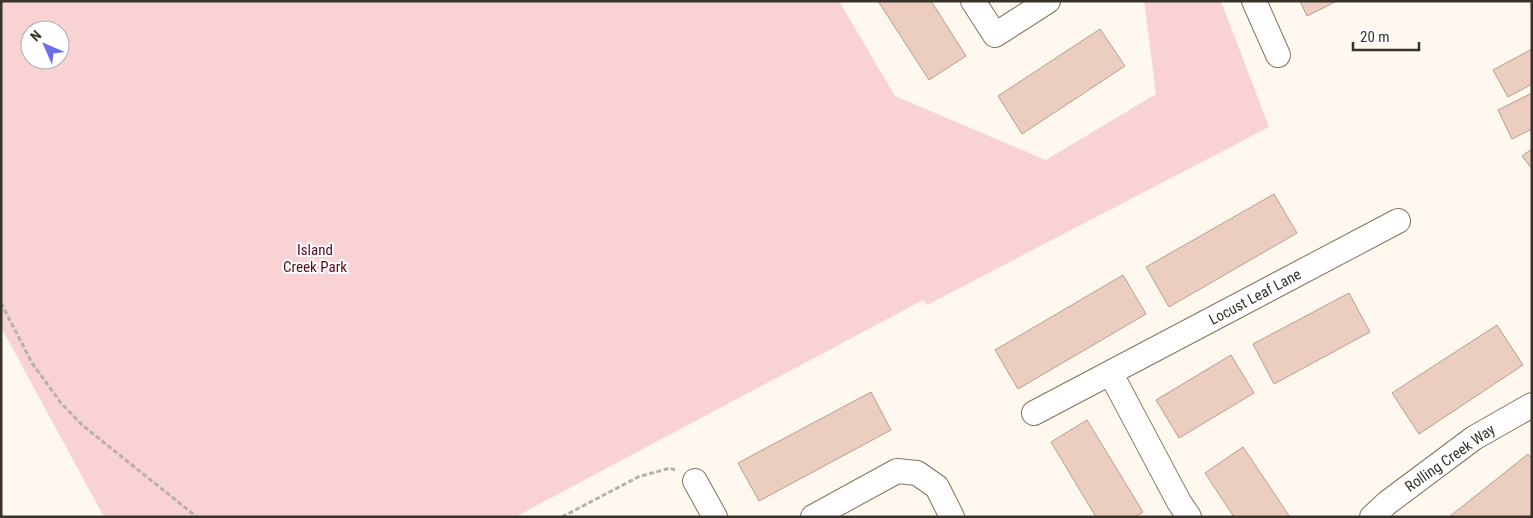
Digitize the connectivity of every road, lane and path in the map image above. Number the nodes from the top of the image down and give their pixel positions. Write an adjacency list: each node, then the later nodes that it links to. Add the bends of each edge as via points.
1 (973, 1): 2 (street, via 995,35)
2 (1048, 1)
3 (1254, 1): 4 (street)
4 (1278, 55)
5 (1398, 221): 7 (street, Locust Leaf Lane)
6 (1, 303): 11 (path, via 32,362 62,404 82,425)
7 (1111, 374): 9 (street, Locust Leaf Lane); 16 (street)
8 (1532, 405): 17 (street, Rolling Creek Way, via 1474,438)
9 (1034, 413)
10 (695, 481): 12 (path, via 670,468 638,477); 13 (street)
11 (197, 517)
12 (562, 517)
13 (715, 517)
14 (813, 517): 15 (street, via 897,471 917,472 937,487)
15 (952, 517)
16 (1189, 517)
17 (1372, 517)

